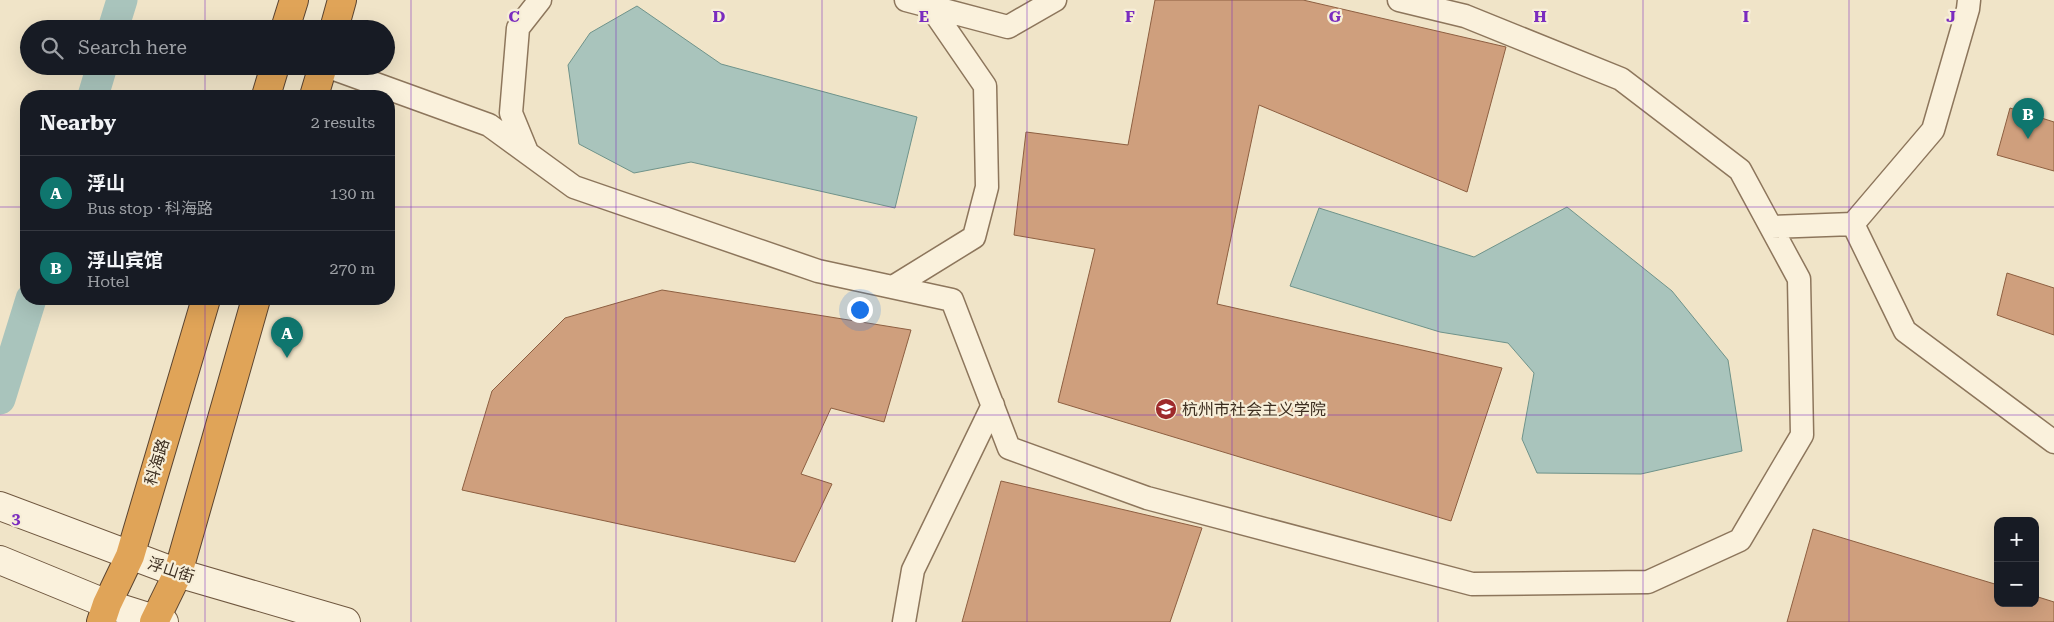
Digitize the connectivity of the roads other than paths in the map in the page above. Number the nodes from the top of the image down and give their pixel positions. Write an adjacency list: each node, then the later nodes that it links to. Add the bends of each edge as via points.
1 (294, 0): 9 (highway)
2 (342, 0): 10 (highway)
3 (540, 0): 18 (street, via 518,28 512,113)
4 (906, 0): 8 (street)
5 (1055, 0): 8 (street, via 1008,26)
6 (1399, 0): 20 (street, via 1465,16 1621,80 1740,170)
7 (1969, 0): 19 (street, via 1933,130)
8 (930, 6): 21 (street, via 984,86 987,187 974,237)
9 (288, 20)
10 (336, 20)
11 (272, 75): 14 (highway)
12 (321, 75): 15 (highway)
13 (349, 75): 16 (street)
14 (268, 90)
15 (316, 90)
16 (391, 90)
17 (395, 91): 18 (street, via 489,125)
18 (527, 152): 21 (street, via 574,187 818,271)
19 (1853, 224): 20 (street); 25 (street, via 1905,331)
20 (1771, 227): 24 (street, via 1799,279 1802,435 1740,540 1648,582 1472,584 1147,498 1009,448)
21 (893, 287): 24 (street, via 952,300)
22 (204, 305): 27 (highway, 科海路)
23 (254, 305): 29 (highway)
24 (993, 405): 33 (street, via 913,570)
25 (2054, 442)
26 (0, 506): 27 (main road, 浮山街)
27 (130, 556): 29 (main road, 浮山街); 30 (highway, 科海路)
28 (8, 563): 30 (main road)
29 (178, 573): 31 (highway); 32 (main road, 浮山街)
30 (104, 613): 31 (main road)
31 (158, 621)
32 (346, 622)
33 (904, 622)

